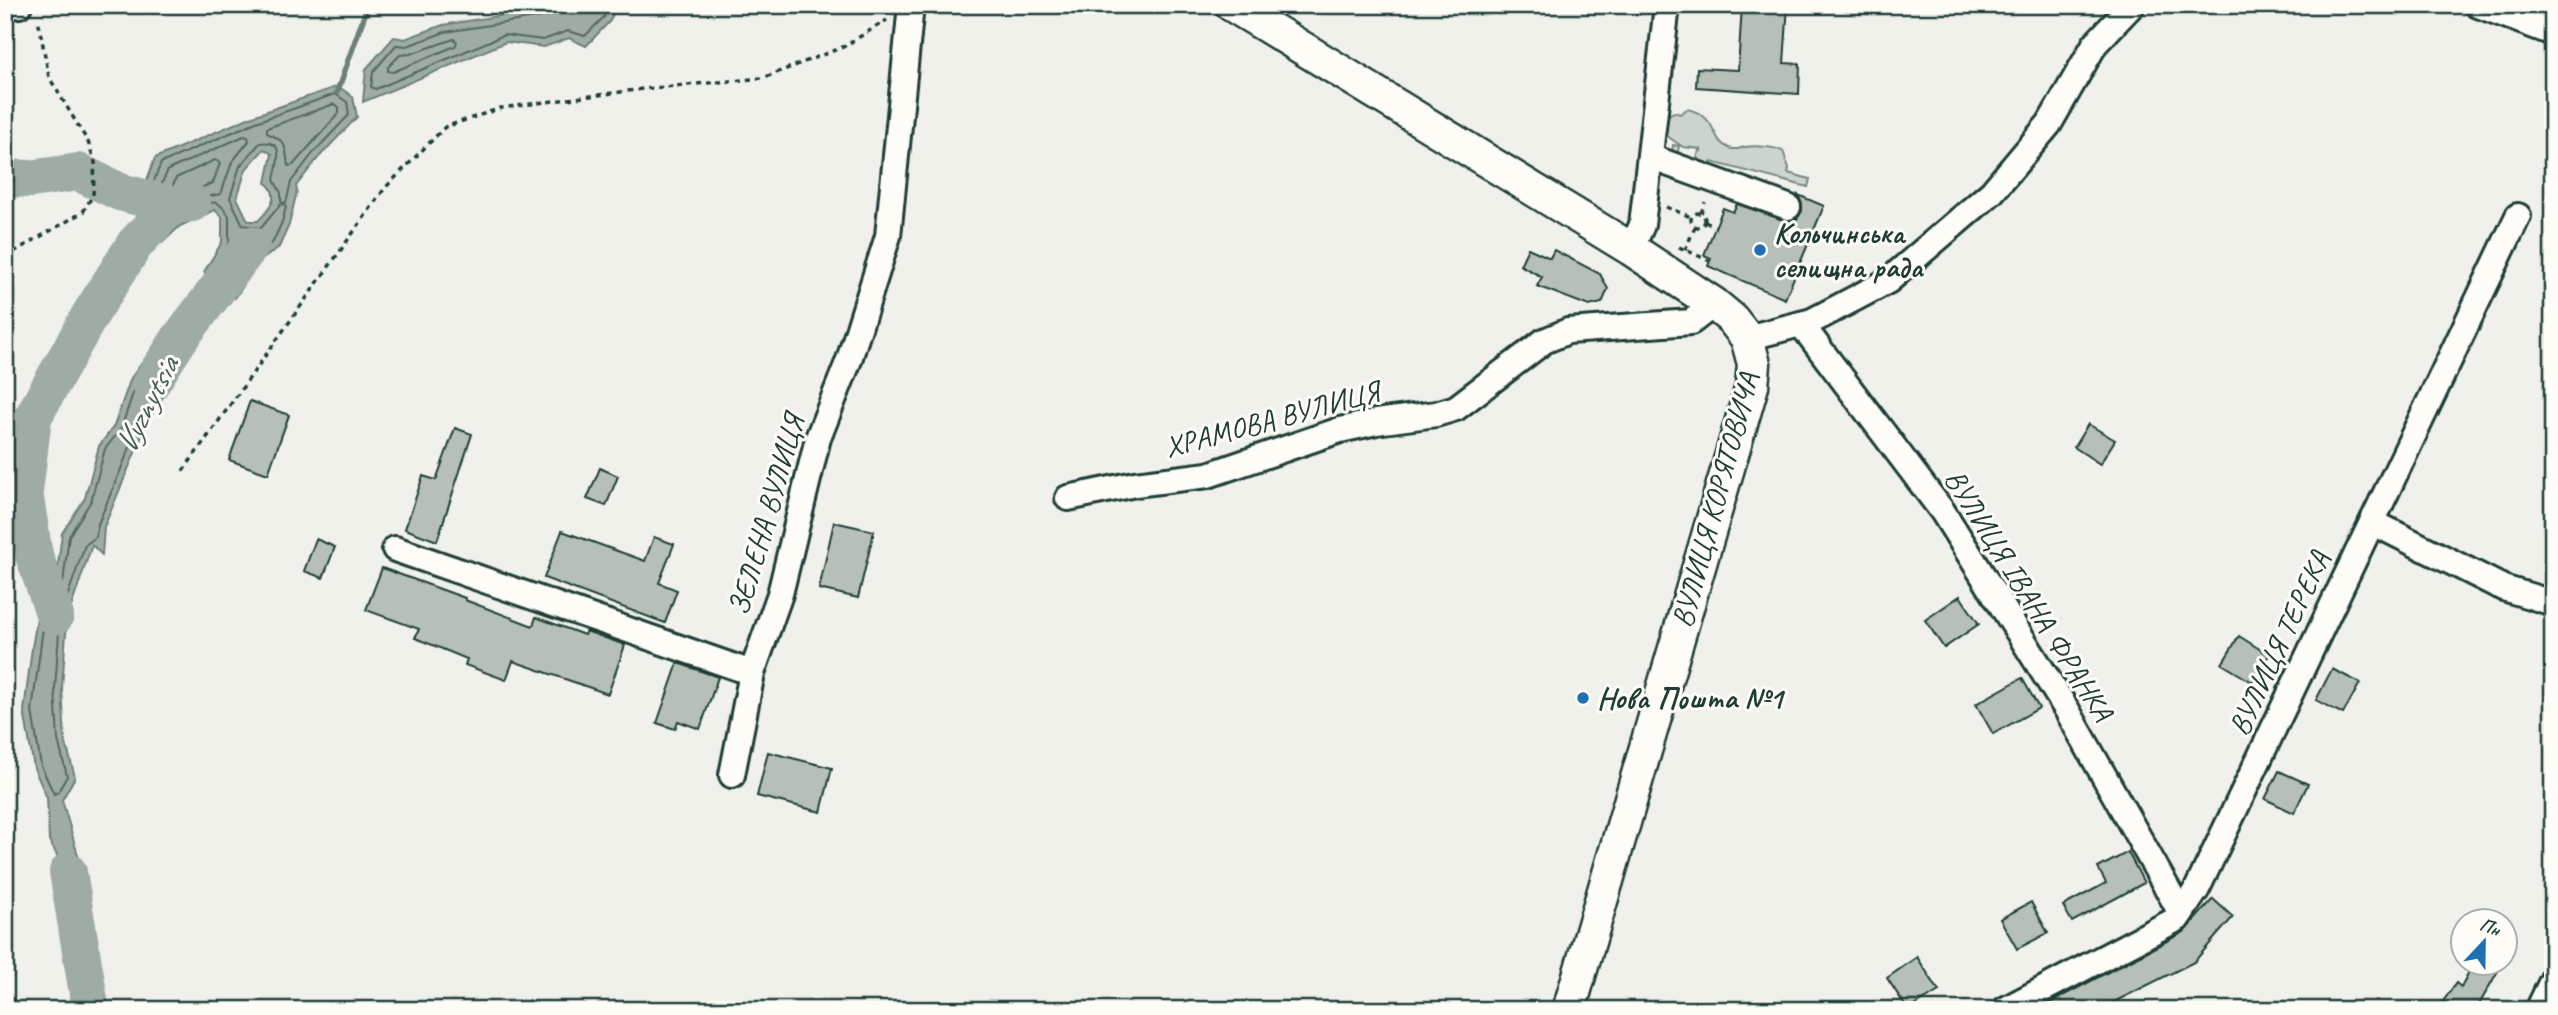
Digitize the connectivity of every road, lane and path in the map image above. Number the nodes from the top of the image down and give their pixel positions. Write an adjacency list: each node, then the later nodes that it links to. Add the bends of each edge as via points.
1 (1231, 5): 20 (main road, ВУЛИЦЯ КОРЯТОВИЧА)
2 (1667, 5): 9 (street)
3 (2132, 5): 25 (street, via 2095,44 2049,124 1992,192 1888,281)
4 (2478, 5): 8 (street)
5 (5, 6): 7 (street)
6 (910, 6): 27 (path, via 844,47 763,78 501,108 445,127 385,188); 32 (street, ЗЕЛЕНА ВУЛИЦЯ, via 888,236 849,360 818,438 779,594)
7 (28, 11): 22 (path, via 49,77 88,142 94,162 93,195 83,212)
8 (2553, 33)
9 (1650, 157): 10 (street); 20 (street, via 1642,225)
10 (1674, 166): 11 (path); 12 (street)
11 (1666, 207): 14 (path); 15 (path)
12 (1788, 208)
13 (2518, 216): 29 (street, ВУЛИЦЯ ТЕРЕКА)
14 (1691, 217): 16 (path, via 1701,213); 18 (path)
15 (1664, 219)
16 (1705, 222): 17 (path); 18 (path)
17 (1715, 226)
18 (1695, 227): 21 (path)
19 (1672, 244): 21 (path)
20 (1632, 249): 24 (main road, ВУЛИЦЯ КОРЯТОВИЧА)
21 (1685, 250): 23 (path)
22 (5, 257)
23 (1710, 261)
24 (1713, 303): 26 (main road, ВУЛИЦЯ КОРЯТОВИЧА); 28 (street, ХРАМОВА ВУЛИЦЯ, via 1691,322 1568,331 1555,336 1456,408 1340,429 1208,475)
25 (1801, 324): 26 (street); 34 (street, ВУЛИЦЯ ІВАНА ФРАНКА, via 1943,512 2067,710)
26 (1747, 338): 36 (main road, ВУЛИЦЯ КОРЯТОВИЧА, via 1754,364 1752,386)
27 (183, 471)
28 (1068, 498)
29 (2372, 522): 31 (street, via 2503,587); 34 (street, ВУЛИЦЯ ТЕРЕКА, via 2197,889)
30 (395, 549): 32 (street)
31 (2553, 603)
32 (752, 673): 33 (street, ЗЕЛЕНА ВУЛИЦЯ)
33 (732, 775)
34 (2181, 913): 37 (street, ВУЛИЦЯ ТЕРЕКА)
35 (2553, 979): 38 (street)
36 (1569, 1010)
37 (2004, 1010)
38 (2538, 1010)

